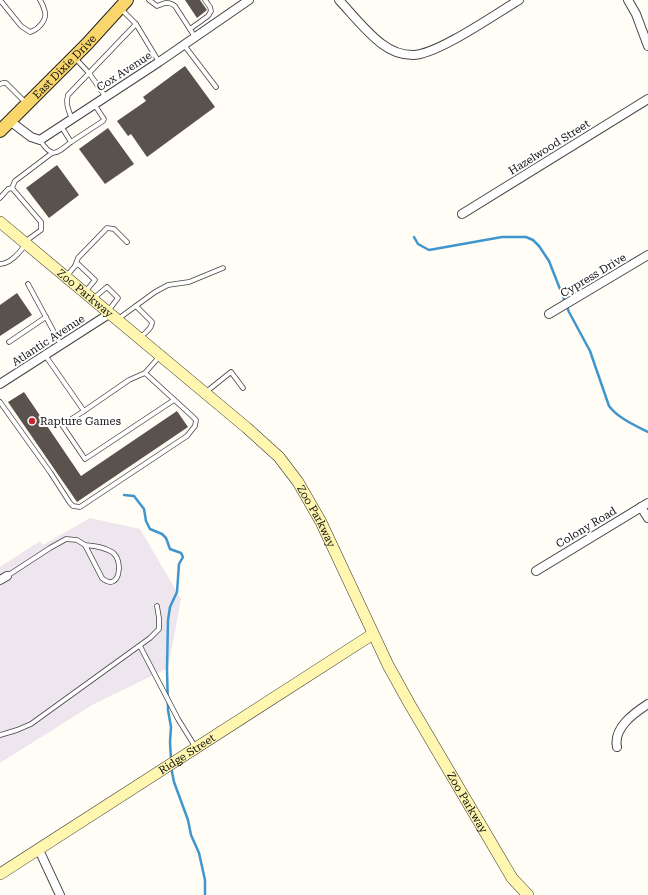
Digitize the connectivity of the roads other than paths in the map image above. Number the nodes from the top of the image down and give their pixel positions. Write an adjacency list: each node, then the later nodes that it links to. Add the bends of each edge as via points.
1 (0, 0): 2 (lane, via 21,26 30,32 39,27 45,16)
2 (40, 0)
3 (149, 0): 11 (lane, via 157,6 165,2 172,3)
4 (205, 0): 11 (lane, via 211,11)
5 (249, 0): 12 (street, Cox Avenue)
6 (339, 0): 7 (street, via 382,45 396,52 414,55 431,51 450,42)
7 (519, 0)
8 (628, 0): 14 (street)
9 (123, 4): 10 (lane); 15 (main road, East Dixie Drive)
10 (136, 24): 16 (lane); 17 (lane)
11 (190, 29): 12 (lane)
12 (195, 37): 13 (street, Cox Avenue)
13 (184, 45): 16 (street, Cox Avenue); 19 (lane)
14 (648, 46)
15 (74, 57): 17 (lane); 22 (main road, East Dixie Drive)
16 (159, 62): 20 (street, Cox Avenue)
17 (89, 73): 20 (lane); 24 (lane, via 66,100)
18 (0, 84): 22 (lane, via 6,83)
19 (216, 87)
20 (105, 96): 23 (street, Cox Avenue)
21 (648, 99): 33 (street, Hazelwood Street)
22 (27, 104): 25 (main road, East Dixie Drive)
23 (94, 104): 24 (street, Cox Avenue); 29 (lane, via 103,121)
24 (73, 119): 26 (street, Cox Avenue)
25 (10, 121): 27 (main road, East Dixie Drive); 28 (street, via 31,137)
26 (61, 126): 28 (street, Cox Avenue); 29 (lane)
27 (0, 131)
28 (40, 140): 30 (lane)
29 (71, 142): 30 (lane, via 58,153)
30 (52, 152): 31 (lane, via 15,181)
31 (12, 188): 32 (lane); 36 (lane, via 41,222 40,230)
32 (0, 198)
33 (462, 214)
34 (0, 222): 36 (main road, Zoo Parkway)
35 (127, 242): 39 (lane, via 114,229 107,228 78,258)
36 (25, 244): 38 (lane, via 19,254); 41 (main road, Zoo Parkway)
37 (648, 255): 45 (street, Cypress Drive)
38 (0, 264)
39 (75, 266): 41 (lane); 43 (lane, via 78,264 95,280)
40 (223, 268): 44 (lane, via 189,282 168,285)
41 (66, 277): 43 (main road, Zoo Parkway)
42 (28, 284): 47 (lane)
43 (88, 296): 46 (main road, Zoo Parkway); 46 (lane, via 107,287 118,298)
44 (136, 306): 46 (lane); 48 (lane, via 152,322 149,329)
45 (549, 314)
46 (111, 316): 48 (main road, Zoo Parkway); 50 (street, Atlantic Avenue)
47 (46, 317): 49 (lane); 50 (lane)
48 (138, 338): 52 (main road, Zoo Parkway)
49 (9, 342)
50 (60, 345): 51 (street, Atlantic Avenue)
51 (45, 355): 54 (street, Atlantic Avenue); 59 (lane)
52 (160, 356): 53 (lane); 56 (main road, Zoo Parkway)
53 (144, 373): 57 (lane); 59 (lane, via 129,380)
54 (0, 384)
55 (243, 388): 56 (lane, via 231,372)
56 (205, 392): 66 (main road, Zoo Parkway, via 278,457 298,482 321,522)
57 (174, 400): 58 (lane, via 196,420 192,431 78,508 70,503); 59 (lane, via 85,459 62,425)
58 (0, 402)
59 (84, 412)
60 (645, 504): 61 (street); 63 (street, Colony Road)
61 (648, 518)
62 (85, 545): 62 (lane, via 102,578 112,582 116,579 120,570 114,553 102,547); 64 (lane, via 77,540 66,539)
63 (536, 571)
64 (4, 578)
65 (157, 606): 67 (lane, via 159,629)
66 (373, 634): 71 (main road, Ridge Street); 75 (main road, Zoo Parkway, via 409,703 512,878)
67 (140, 646): 69 (lane, via 31,724); 71 (lane)
68 (648, 704): 70 (street, via 630,717 619,731)
69 (0, 735)
70 (617, 747)
71 (196, 748): 72 (main road, Ridge Street)
72 (39, 850): 73 (main road, Ridge Street); 74 (street)
73 (0, 874)
74 (60, 895)
75 (528, 895)

